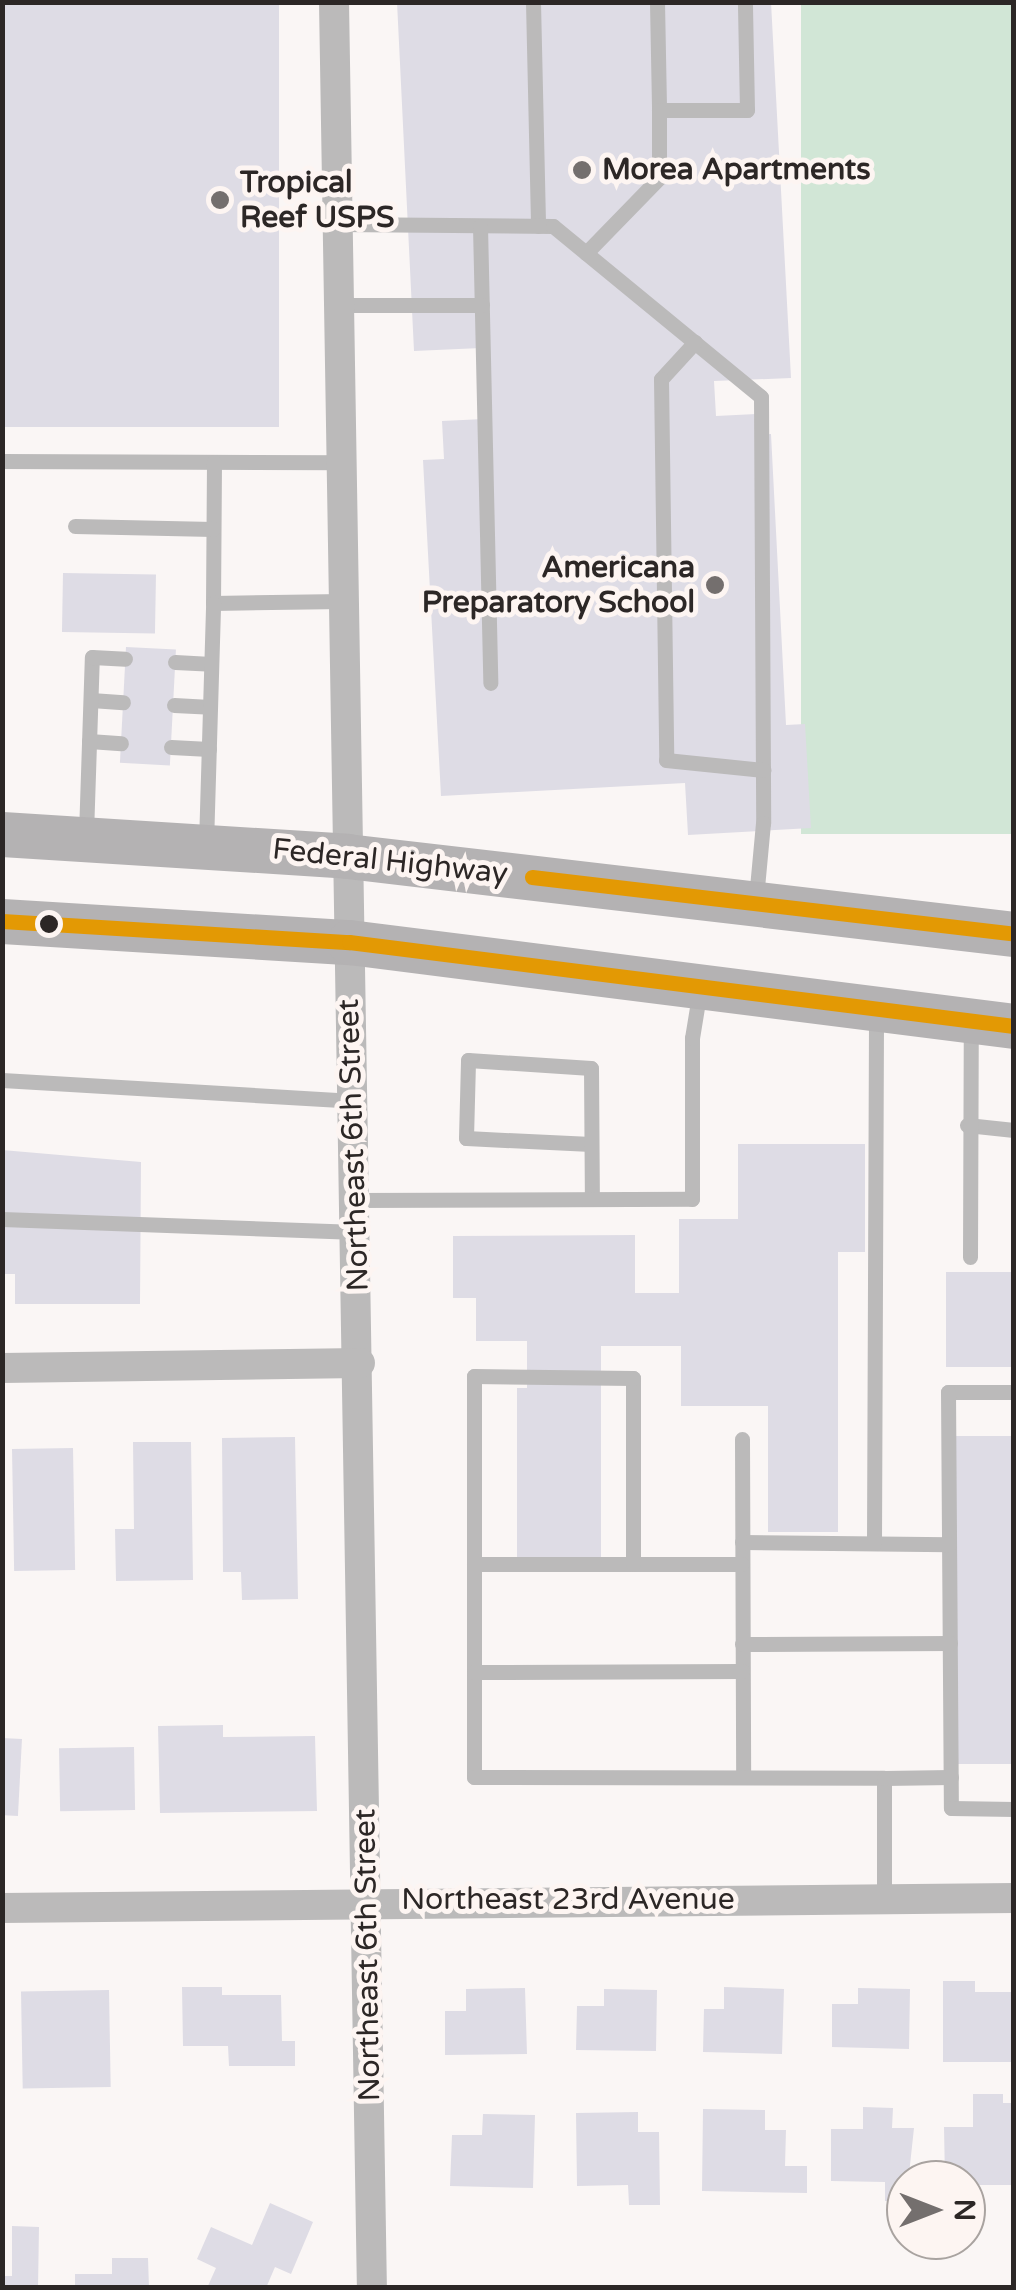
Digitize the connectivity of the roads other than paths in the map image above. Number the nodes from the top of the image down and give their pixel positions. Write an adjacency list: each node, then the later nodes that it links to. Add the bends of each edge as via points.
1 (334, 2): 6 (street, Northeast 6th Street)
2 (533, 2): 8 (lane)
3 (657, 2): 5 (lane)
4 (745, 2): 5 (lane, via 747,110)
5 (659, 110): 9 (lane, via 659,178)
6 (337, 224): 7 (lane); 10 (street, Northeast 6th Street)
7 (480, 226): 8 (lane); 11 (lane)
8 (538, 226): 9 (lane, via 553,226)
9 (586, 253): 12 (lane)
10 (338, 306): 11 (lane); 15 (street, Northeast 6th Street)
11 (482, 306): 23 (lane)
12 (695, 342): 32 (lane, via 761,397); 32 (lane, via 661,379 666,760)
13 (2, 462): 14 (lane)
14 (214, 462): 15 (lane); 17 (lane)
15 (341, 462): 18 (street, Northeast 6th Street)
16 (74, 526): 17 (lane)
17 (213, 529): 19 (lane)
18 (343, 601): 19 (lane); 36 (street, Northeast 6th Street)
19 (213, 603): 22 (lane)
20 (125, 659): 24 (lane, via 92,657)
21 (176, 662): 22 (lane)
22 (211, 664): 27 (lane)
23 (490, 683)
24 (91, 700): 25 (lane); 28 (lane)
25 (123, 702)
26 (174, 705): 27 (lane)
27 (210, 706): 31 (lane)
28 (89, 741): 29 (lane); 34 (lane)
29 (121, 743)
30 (171, 746): 31 (lane)
31 (209, 749): 35 (lane)
32 (763, 770): 37 (lane)
33 (2, 834): 34 (main road, Federal Highway)
34 (86, 838): 35 (main road, Federal Highway)
35 (206, 845): 36 (main road, Federal Highway)
36 (347, 856): 37 (main road, Federal Highway); 40 (street, Northeast 6th Street)
37 (756, 901): 39 (main road, Federal Highway)
38 (2, 921): 40 (main road)
39 (1014, 934)
40 (349, 942): 41 (main road); 45 (street, Northeast 6th Street)
41 (700, 986): 42 (main road); 49 (lane, via 692,1038 692,1199)
42 (876, 1008): 43 (main road); 59 (lane)
43 (992, 1023): 46 (lane)
44 (2, 1080): 45 (lane)
45 (353, 1101): 50 (street, Northeast 6th Street)
46 (967, 1126): 47 (lane); 53 (lane)
47 (1014, 1130)
48 (591, 1144): 48 (lane, via 591,1068 468,1060 466,1138); 49 (lane)
49 (592, 1199): 50 (lane)
50 (356, 1200): 52 (street, Northeast 6th Street)
51 (2, 1220): 52 (lane)
52 (357, 1232): 54 (street, Northeast 6th Street)
53 (970, 1257)
54 (360, 1363): 55 (street); 74 (street, Northeast 6th Street)
55 (2, 1368)
56 (1014, 1392): 60 (lane, via 948,1392)
57 (742, 1439): 58 (lane)
58 (742, 1542): 59 (lane); 63 (lane)
59 (874, 1543): 60 (lane)
60 (949, 1544): 64 (lane)
61 (474, 1564): 62 (lane); 62 (lane, via 474,1376 633,1378); 66 (lane)
62 (633, 1564): 63 (lane)
63 (742, 1564): 65 (lane)
64 (950, 1643): 65 (lane); 69 (lane)
65 (742, 1644): 67 (lane)
66 (474, 1672): 67 (lane); 68 (lane, via 474,1777)
67 (742, 1672): 68 (lane)
68 (742, 1777): 70 (lane)
69 (951, 1777): 70 (lane); 71 (lane, via 951,1808)
70 (884, 1778): 73 (lane)
71 (1014, 1809)
72 (1014, 1898): 73 (street, Northeast 23rd Avenue)
73 (884, 1899): 74 (street, Northeast 23rd Avenue)
74 (367, 1901): 75 (street, Northeast 23rd Avenue); 76 (street, Northeast 6th Street)
75 (2, 1908)
76 (372, 2288)

